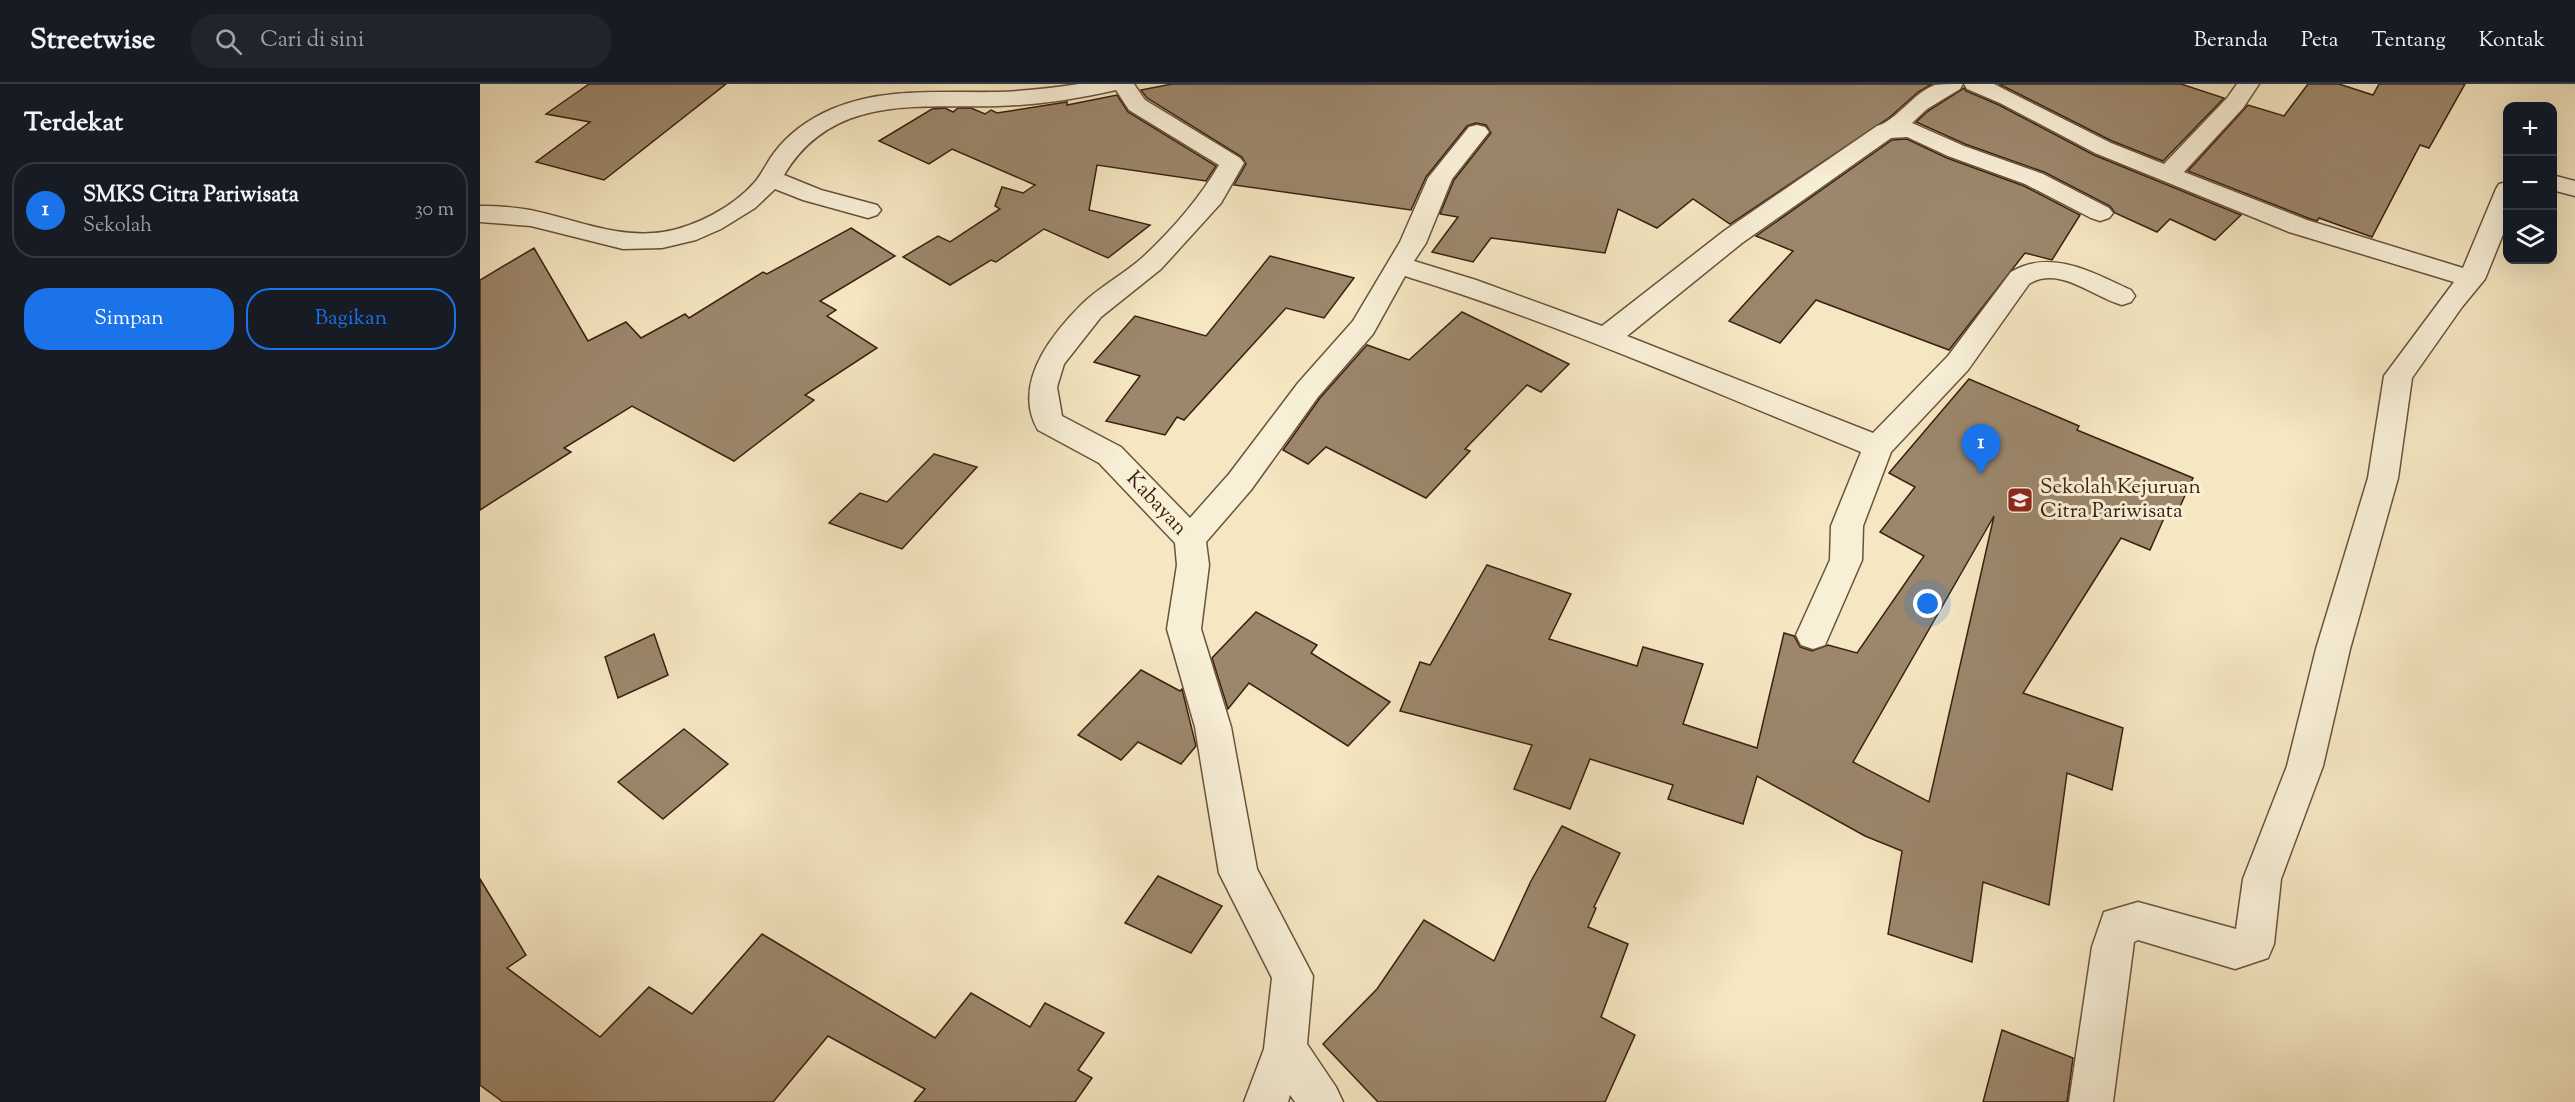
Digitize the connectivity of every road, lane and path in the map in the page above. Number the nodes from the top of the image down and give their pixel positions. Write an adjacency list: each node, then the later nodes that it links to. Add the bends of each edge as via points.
1 (1113, 84): 9 (street, via 1036,97 912,99 863,106 806,134 783,158)
2 (1123, 84): 21 (street, Kabayan, via 1137,105 1232,163 1212,198 1152,263 1091,311 1051,361 1043,387 1048,422 1110,455)
3 (1952, 84): 6 (street, via 1919,104)
4 (1975, 84): 8 (street, via 2103,148)
5 (2248, 84): 8 (street)
6 (1892, 129): 14 (street, via 1910,130 2034,179); 19 (street, via 1733,237)
7 (1477, 132): 16 (street, via 1440,178 1413,243)
8 (2168, 174): 17 (street, via 2298,226)
9 (771, 179): 13 (street); 15 (street, via 755,196 726,214 693,232 662,240 610,241 513,215)
10 (2557, 183): 11 (street)
11 (2575, 189)
12 (2503, 202): 17 (street)
13 (868, 210)
14 (2100, 213)
15 (480, 214)
16 (1398, 265): 19 (street, via 1467,286); 21 (street, via 1363,327)
17 (2472, 279): 26 (street, via 2398,376 2383,478 2333,649 2305,766 2262,879 2254,944 2235,949 2138,921 2118,926)
18 (2122, 296): 20 (street, via 2055,269 2028,270 1958,363)
19 (1606, 338): 20 (street)
20 (1878, 447): 22 (street, via 1847,526 1846,560)
21 (1190, 539): 23 (street, Kabayan, via 1193,565 1184,629 1213,728 1238,873 1293,976)
22 (1813, 635)
23 (1285, 1049): 24 (street, Kabayan); 25 (street)
24 (1266, 1102)
25 (1321, 1102)
26 (2091, 1102)

